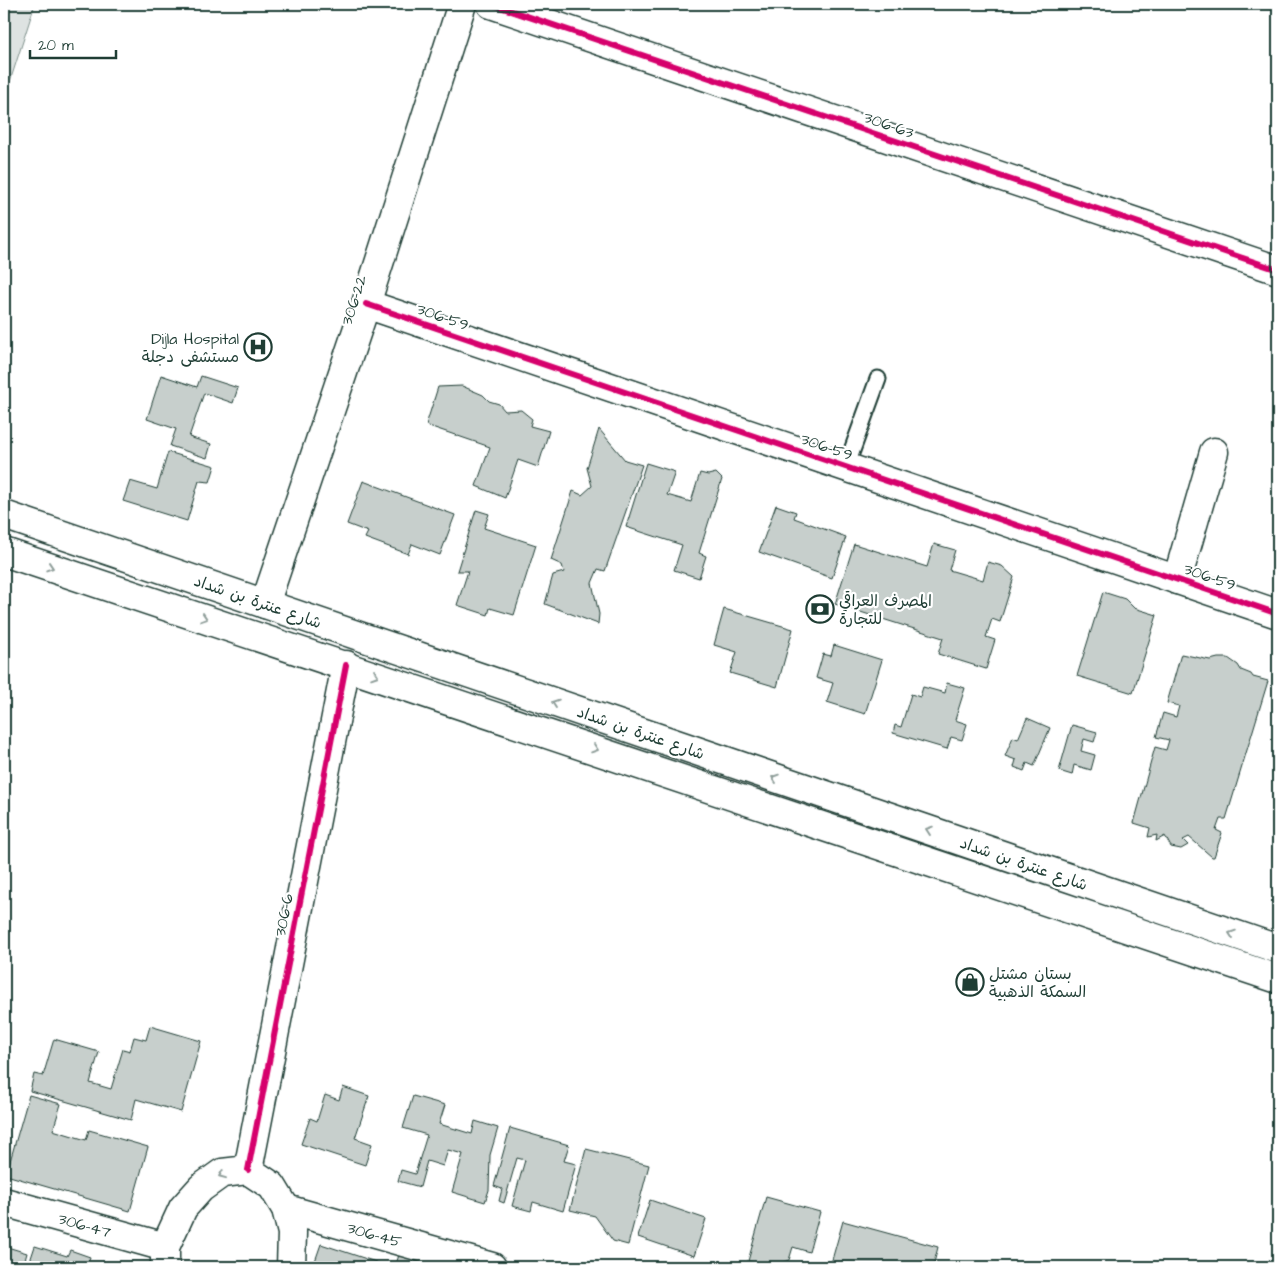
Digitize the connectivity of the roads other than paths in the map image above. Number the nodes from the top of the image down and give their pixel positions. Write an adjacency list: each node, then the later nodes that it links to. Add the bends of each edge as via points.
1 (462, 4): 4 (street, 306-22)
2 (491, 4): 3 (street, 306-63)
3 (1278, 270)
4 (366, 304): 7 (street, 306-59); 11 (street, 306-22)
5 (878, 379): 7 (lane)
6 (1214, 452): 10 (street)
7 (846, 467): 10 (street, 306-59)
8 (4, 515): 11 (street, شارع عنترة بن شداد)
9 (4, 552): 13 (street, شارع عنترة بن شداد, one-way to 13)
10 (1177, 580): 12 (street, 306-59)
11 (265, 604): 14 (street, شارع عنترة بن شداد, one-way to 11)
12 (1278, 614)
13 (346, 665): 15 (street, شارع عنترة بن شداد, one-way to 15); 16 (street, 306-6)
14 (1278, 949)
15 (1278, 979)
16 (248, 1170): 18 (street, via 272,1186); 19 (street, one-way to 19, via 222,1173 201,1188 183,1208)
17 (4, 1202): 19 (street, 306-47)
18 (286, 1209): 20 (street, via 292,1233); 21 (street, 306-45)
19 (165, 1257)
20 (291, 1267)
21 (492, 1267)

